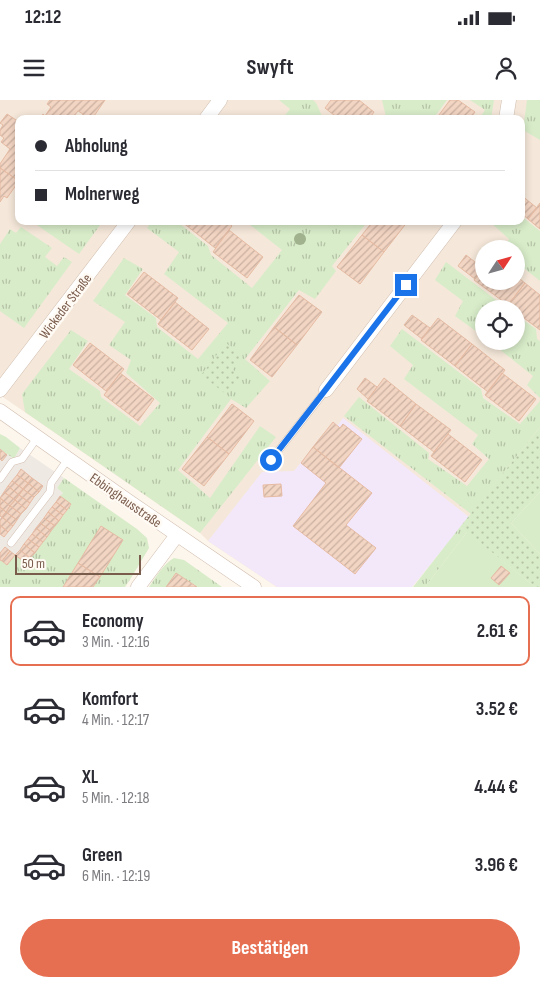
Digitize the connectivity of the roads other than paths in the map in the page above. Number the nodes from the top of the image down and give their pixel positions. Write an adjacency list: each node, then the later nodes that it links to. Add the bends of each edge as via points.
1 (220, 100): 3 (street)
2 (509, 100): 4 (street)
3 (209, 115)
4 (507, 115)
5 (126, 225): 7 (street, Wickeder Straße)
6 (452, 225): 8 (street)
7 (0, 390)
8 (326, 390): 12 (lane)
9 (0, 411): 10 (street, Ebbinghausstraße)
10 (37, 438): 11 (street, Ebbinghausstraße); 13 (lane, via 22,459 12,462)
11 (68, 460): 14 (street, Ebbinghausstraße); 15 (lane, via 51,482 50,492)
12 (271, 460)
13 (0, 479)
14 (177, 535): 16 (street); 17 (street, Ebbinghausstraße)
15 (11, 544)
16 (138, 587)
17 (254, 587)

